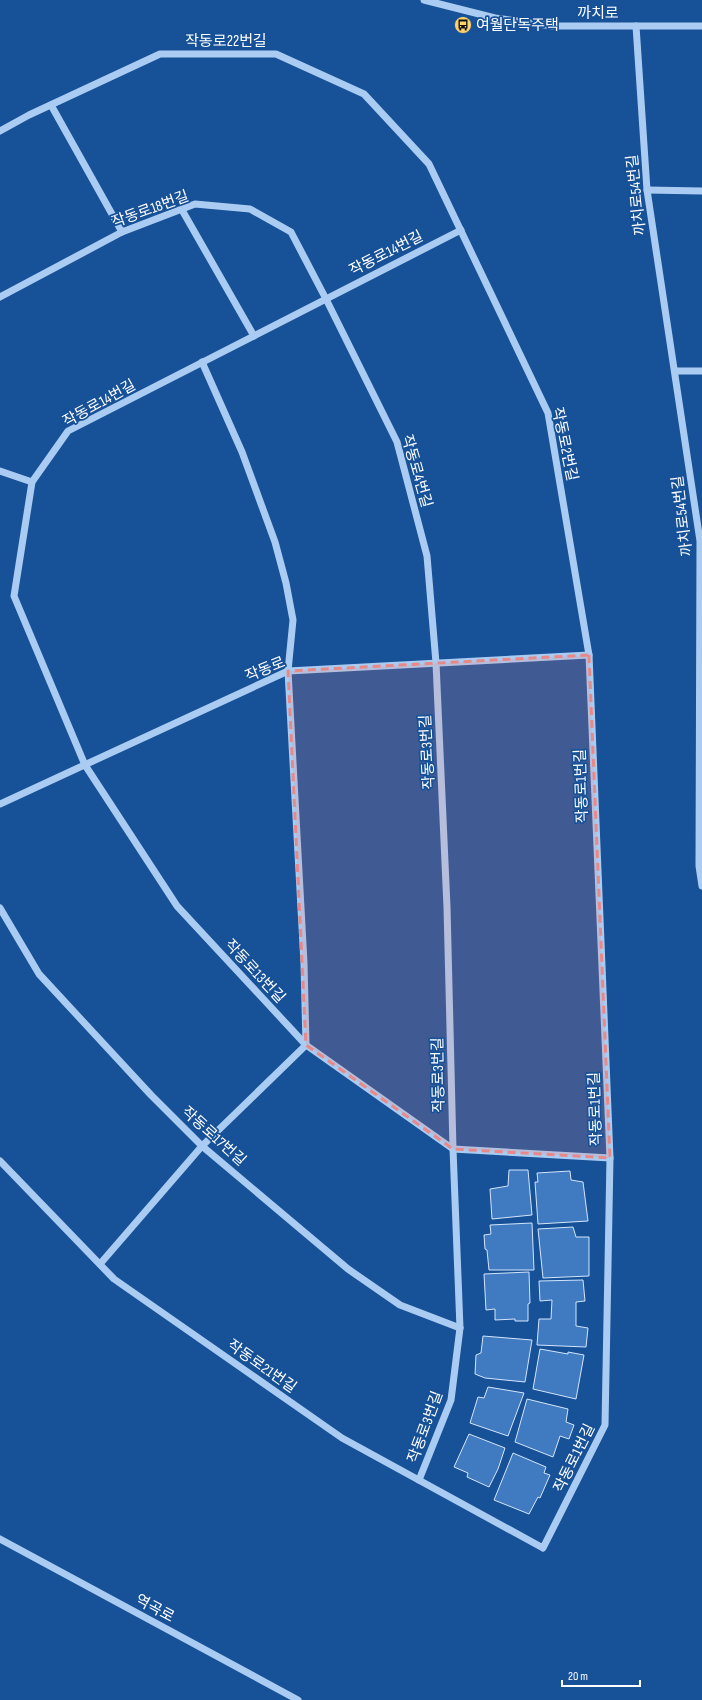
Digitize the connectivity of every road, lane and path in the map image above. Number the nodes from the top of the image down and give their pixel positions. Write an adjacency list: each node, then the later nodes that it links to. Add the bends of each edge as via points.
1 (424, 0): 2 (street, 까치로, via 495,18 552,26)
2 (636, 26): 3 (street, 까치로); 6 (street, 까치로54번길)
3 (702, 26)
4 (51, 105): 5 (street, 작동로22번길); 9 (street, 작동로22번길, via 160,54 276,54 364,94 430,164); 10 (street)
5 (0, 131)
6 (647, 190): 7 (street); 15 (street, 까치로54번길)
7 (702, 191)
8 (182, 210): 10 (street, 작동로18번길); 12 (street, 작동로18번길, via 195,204 250,209 291,232); 13 (street)
9 (461, 230): 12 (street, 작동로14번길); 19 (street, 작동로2번길, via 548,413)
10 (122, 232): 11 (street, 작동로18번길)
11 (0, 297)
12 (326, 299): 13 (street, 작동로14번길); 20 (street, 작동로4번길, via 397,442 427,556)
13 (254, 336): 14 (street, 작동로14번길)
14 (202, 362): 18 (street, 작동로14번길, via 68,431); 21 (street, via 242,452 275,542 293,620)
15 (674, 371): 16 (street); 22 (street, 까치로54번길, via 700,541)
16 (702, 371)
17 (0, 471): 18 (street)
18 (32, 482): 23 (street, 작동로14번길, via 14,596)
19 (589, 655): 20 (street, 작동로); 31 (street, 작동로1번길)
20 (436, 663): 21 (street, 작동로); 30 (street, 작동로3번길, via 447,907)
21 (288, 671): 23 (street, 작동로); 28 (street)
22 (701, 700): 25 (street, 까치로54번길)
23 (85, 765): 24 (street, 작동로); 28 (street, 작동로13번길, via 177,906)
24 (0, 804)
25 (701, 825): 26 (street, 까치로54번길, via 699,866)
26 (702, 886)
27 (0, 908): 29 (street, 작동로17번길, via 39,974 150,1095)
28 (306, 1045): 29 (street); 30 (street, 작동로13번길)
29 (202, 1146): 33 (street); 34 (street, 작동로17번길, via 355,1274 400,1305)
30 (453, 1149): 31 (street); 34 (street, 작동로3번길)
31 (610, 1158): 37 (street, 작동로1번길, via 605,1425)
32 (0, 1161): 33 (street, 작동로21번길)
33 (100, 1264): 35 (street, 작동로21번길, via 114,1279 342,1438)
34 (460, 1328): 35 (street, 작동로3번길, via 451,1400)
35 (419, 1480): 37 (street, 작동로21번길)
36 (0, 1539): 38 (street, 역곡로)
37 (543, 1548)
38 (298, 1700)

